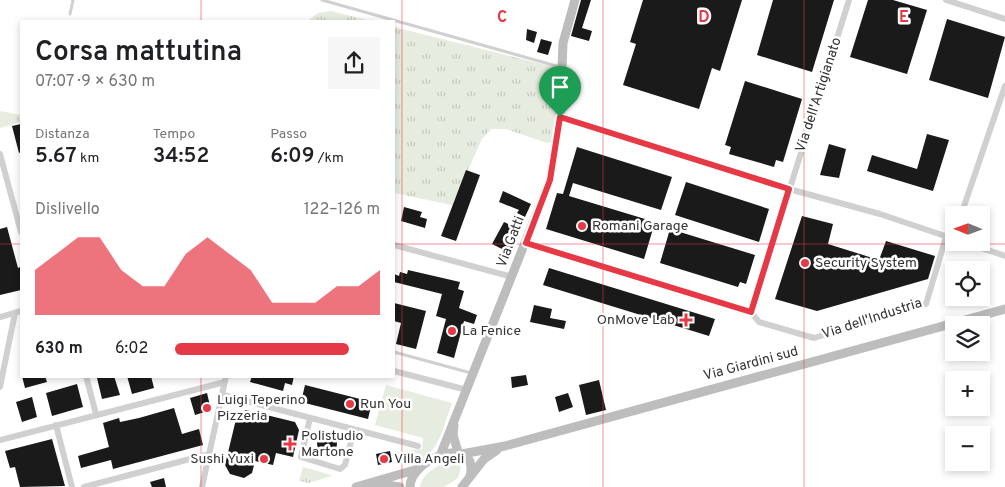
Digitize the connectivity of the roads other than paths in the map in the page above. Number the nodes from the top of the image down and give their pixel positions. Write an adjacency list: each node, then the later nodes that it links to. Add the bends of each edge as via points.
1 (73, 0): 6 (lane)
2 (322, 0): 8 (lane)
3 (575, 0): 10 (main road, Via Gatti, via 566,26)
4 (849, 0): 16 (street, Via dell'Artigianato)
5 (946, 0): 7 (street)
6 (70, 14)
7 (1005, 19)
8 (394, 20)
9 (395, 20): 10 (lane)
10 (562, 67): 12 (main road, Via Gatti)
11 (1005, 86): 17 (street)
12 (561, 88): 13 (lane); 14 (main road, Via Gatti)
13 (578, 89)
14 (560, 117): 16 (street); 20 (main road, Via Gatti, via 550,180)
15 (0, 154): 18 (street)
16 (789, 189): 19 (street); 29 (street, Via dell'Artigianato)
17 (964, 206)
18 (20, 228)
19 (945, 236)
20 (526, 243): 25 (main road, Via Gatti); 29 (street, Via dell'Industria)
21 (395, 245): 25 (street)
22 (947, 251): 29 (street, Via dell'Industria, via 926,304 814,338 760,322)
23 (989, 251): 24 (street)
24 (1003, 256)
25 (512, 277): 33 (main road, Via Gatti)
26 (1005, 302): 27 (street)
27 (1001, 310): 46 (main road, Via Giardini sud)
28 (18, 312): 30 (street); 36 (street)
29 (751, 312)
30 (0, 317)
31 (395, 352): 33 (lane)
32 (395, 371): 37 (street)
33 (474, 373): 37 (main road, Via Gatti)
34 (87, 378): 39 (street)
35 (225, 379): 38 (street); 39 (street)
36 (0, 388)
37 (467, 390): 41 (main road, Via Gatti)
38 (223, 395): 40 (street); 48 (street)
39 (96, 414): 42 (street)
40 (310, 418): 43 (street); 43 (street, via 301,456 340,469 345,465)
41 (455, 420): 47 (main road, Via Gatti, via 453,435); 49 (main road, Via Gatti)
42 (56, 425): 44 (street); 54 (street)
43 (354, 430): 45 (street)
44 (0, 440)
45 (418, 446)
46 (505, 446): 47 (main road); 51 (main road, via 484,459)
47 (460, 453): 49 (main road, via 448,452); 51 (main road, via 470,465)
48 (209, 454): 53 (street); 55 (street)
49 (440, 456): 50 (main road)
50 (418, 469): 52 (main road); 58 (main road)
51 (470, 477): 59 (main road)
52 (369, 483): 56 (main road); 57 (main road)
53 (203, 486)
54 (72, 487)
55 (84, 487)
56 (356, 487)
57 (400, 487)
58 (410, 487)
59 (462, 487)

